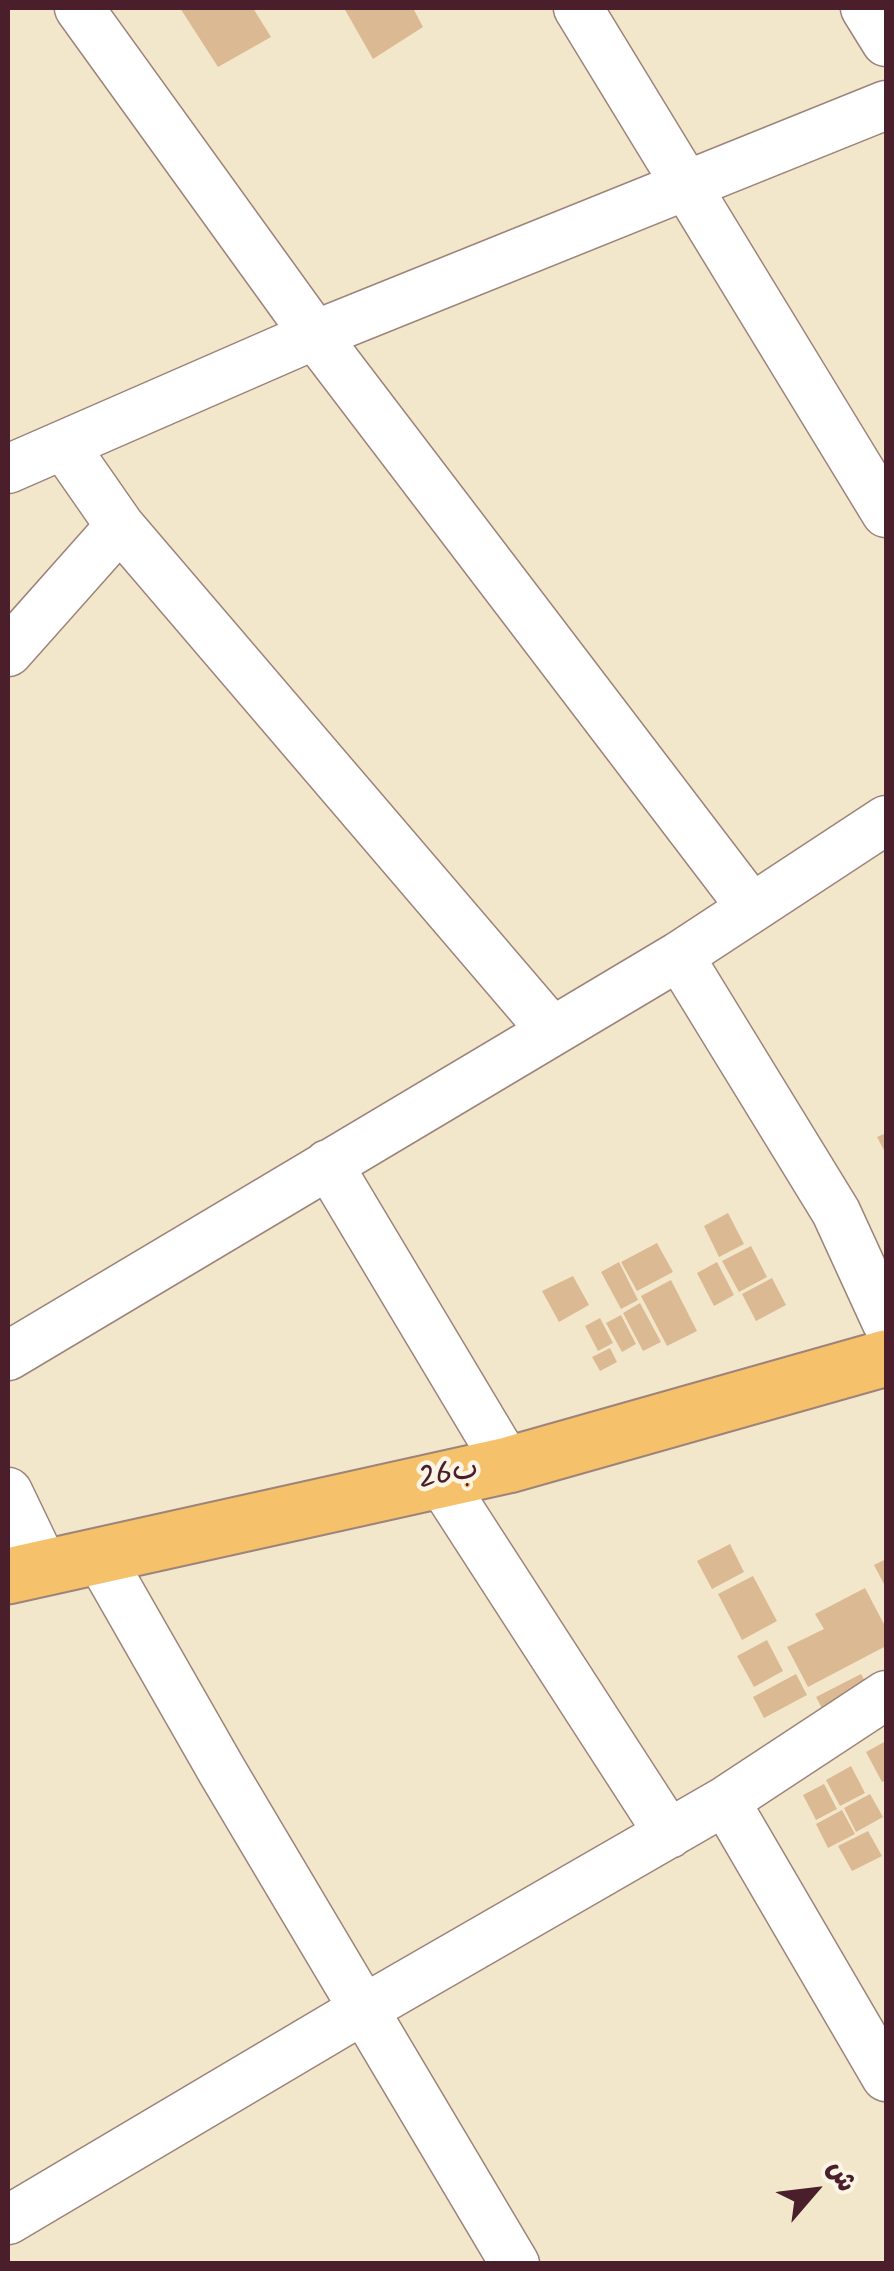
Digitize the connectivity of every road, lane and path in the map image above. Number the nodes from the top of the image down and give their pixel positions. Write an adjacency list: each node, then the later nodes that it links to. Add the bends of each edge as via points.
1 (80, 8): 7 (street)
2 (578, 8): 6 (street)
3 (866, 8): 4 (street)
4 (886, 42)
5 (886, 105): 6 (street)
6 (687, 186): 7 (street); 10 (street)
7 (316, 335): 8 (street); 14 (street)
8 (64, 447): 9 (street); 11 (street)
9 (8, 469)
10 (886, 514)
11 (120, 526): 12 (street); 16 (street)
12 (8, 652)
13 (886, 820): 14 (street)
14 (751, 907): 15 (street)
15 (678, 956): 16 (street); 18 (street, via 836,1212)
16 (552, 1032): 17 (street)
17 (328, 1164): 19 (street); 21 (street)
18 (886, 1321)
19 (8, 1356)
20 (886, 1358): 21 (highway, 26ب)
21 (508, 1465): 22 (highway, 26ب)
22 (439, 1478): 24 (highway, 26ب); 28 (street)
23 (8, 1492): 25 (street)
24 (98, 1554): 25 (highway, 26ب); 29 (street)
25 (26, 1571)
26 (886, 1695): 27 (street)
27 (725, 1801): 28 (street); 30 (street)
28 (669, 1834): 29 (street)
29 (364, 2009): 31 (street); 32 (street)
30 (886, 2077)
31 (8, 2220)
32 (515, 2264)

